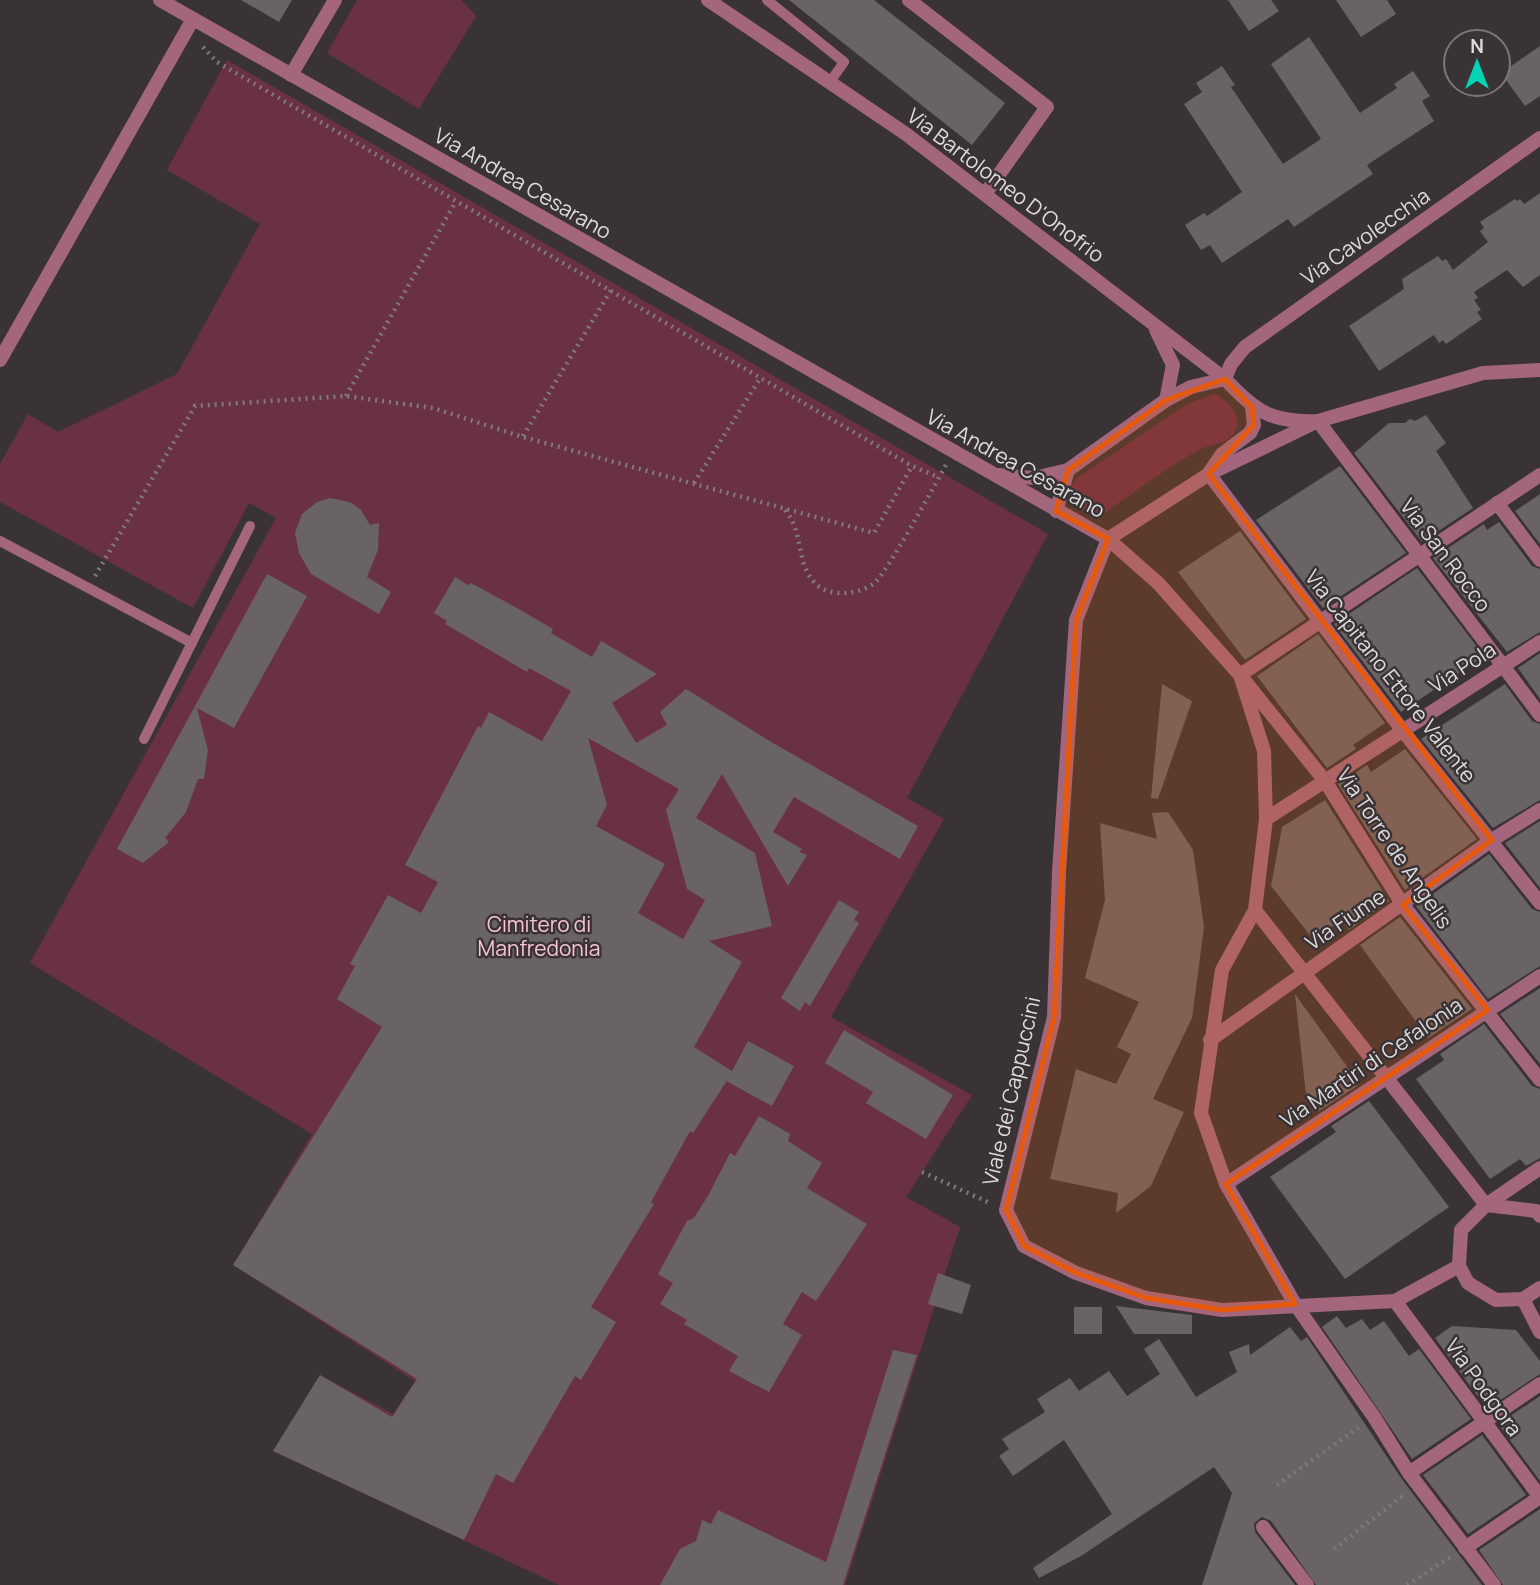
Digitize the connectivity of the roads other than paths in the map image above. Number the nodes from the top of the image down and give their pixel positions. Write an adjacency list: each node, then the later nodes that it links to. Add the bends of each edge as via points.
1 (160, 0): 6 (street, Via Andrea Cesarano)
2 (335, 0): 7 (street)
3 (708, 0): 8 (street, Via Bartolomeo D'Onofrio)
4 (766, 0): 8 (lane, via 844,62)
5 (908, 0): 10 (street, via 1047,107)
6 (199, 22): 7 (street, Via Andrea Cesarano); 12 (street)
7 (291, 75): 20 (street, Via Andrea Cesarano)
8 (830, 82): 10 (street, Via Bartolomeo D'Onofrio)
9 (1540, 138): 15 (street, Via Cavolecchia, via 1245,347)
10 (985, 194): 11 (street, Via Bartolomeo D'Onofrio)
11 (1154, 326): 15 (street, Via Bartolomeo D'Onofrio); 16 (street, Via Bartolomeo D'Onofrio, via 1173,365)
12 (4, 343): 13 (street)
13 (0, 360)
14 (1540, 370): 18 (street, via 1483,373)
15 (1225, 379): 16 (street, via 1191,387); 17 (street, Via Bartolomeo D'Onofrio)
16 (1166, 400): 19 (street)
17 (1252, 407): 18 (street, via 1290,422); 21 (street, via 1250,433 1222,454)
18 (1318, 421): 21 (street); 28 (street, Via San Rocco)
19 (1068, 470): 20 (street, via 1034,478); 24 (street)
20 (992, 474): 24 (street, Via Andrea Cesarano)
21 (1209, 474): 26 (street); 30 (street, Via Capitano Ettore Valente)
22 (1540, 475): 23 (street)
23 (1497, 503): 28 (street); 29 (street)
24 (1056, 511): 26 (street, Via Andrea Cesarano)
25 (250, 526): 32 (lane)
26 (1108, 539): 34 (street, Via Andrea Cesarano, via 1158,583); 59 (street, Viale dei Cappuccini, via 1076,620 1054,1017 1006,1210 1024,1246 1076,1273 1146,1298 1222,1310)
27 (0, 541): 32 (lane)
28 (1419, 555): 30 (street); 33 (street, Via San Rocco)
29 (1540, 560)
30 (1321, 620): 34 (street); 36 (street, Via Capitano Ettore Valente)
31 (1540, 642): 33 (street, Via Pola)
32 (192, 643): 37 (lane)
33 (1503, 666): 35 (street, Via San Rocco); 36 (street, Via Pola)
34 (1240, 675): 38 (street, Via Torre de Angelis); 40 (street, Via Andrea Cesarano, via 1264,751)
35 (1540, 715)
36 (1403, 731): 38 (street, Via Pola); 41 (street, Via Capitano Ettore Valente)
37 (144, 739)
38 (1325, 781): 40 (street, Via Pola); 43 (street, Via Torre de Angelis)
39 (1540, 810): 41 (street, Via Fiume)
40 (1266, 820): 44 (street, Via Andrea Cesarano)
41 (1492, 839): 42 (street, Via Capitano Ettore Valente); 43 (street, Via Fiume)
42 (1540, 903)
43 (1403, 905): 45 (street, Via Fiume); 47 (street, Via Torre de Angelis)
44 (1255, 910): 45 (street); 48 (street, Via Andrea Cesarano, via 1222,970)
45 (1305, 971): 48 (street, Via Fiume); 49 (street)
46 (1540, 976): 47 (street, Via Martiri di Cefalonia)
47 (1488, 1010): 49 (street, Via Martiri di Cefalonia); 50 (street, Via Torre de Angelis)
48 (1210, 1040): 52 (street, Via Andrea Cesarano, via 1200,1113)
49 (1386, 1078): 52 (street, Via Martiri di Cefalonia); 53 (street)
50 (1540, 1080)
51 (1540, 1168): 53 (street)
52 (1226, 1184): 59 (street, Via Andrea Cesarano)
53 (1486, 1205): 54 (street, via 1536,1211); 55 (street, via 1461,1230)
54 (1540, 1216)
55 (1459, 1266): 57 (street, via 1468,1283 1496,1300); 58 (street)
56 (1540, 1288): 57 (street)
57 (1523, 1299): 60 (street)
58 (1395, 1301): 59 (street, Viale dei Cappuccini); 62 (street, Via Podgora)
59 (1295, 1304): 63 (street)
60 (1540, 1332)
61 (1540, 1384): 62 (street)
62 (1484, 1422): 63 (street); 64 (street, Via Podgora)
63 (1409, 1473): 66 (street)
64 (1540, 1497): 66 (street)
65 (1263, 1527): 67 (street)
66 (1465, 1548): 68 (street)
67 (1307, 1585)
68 (1494, 1585)

